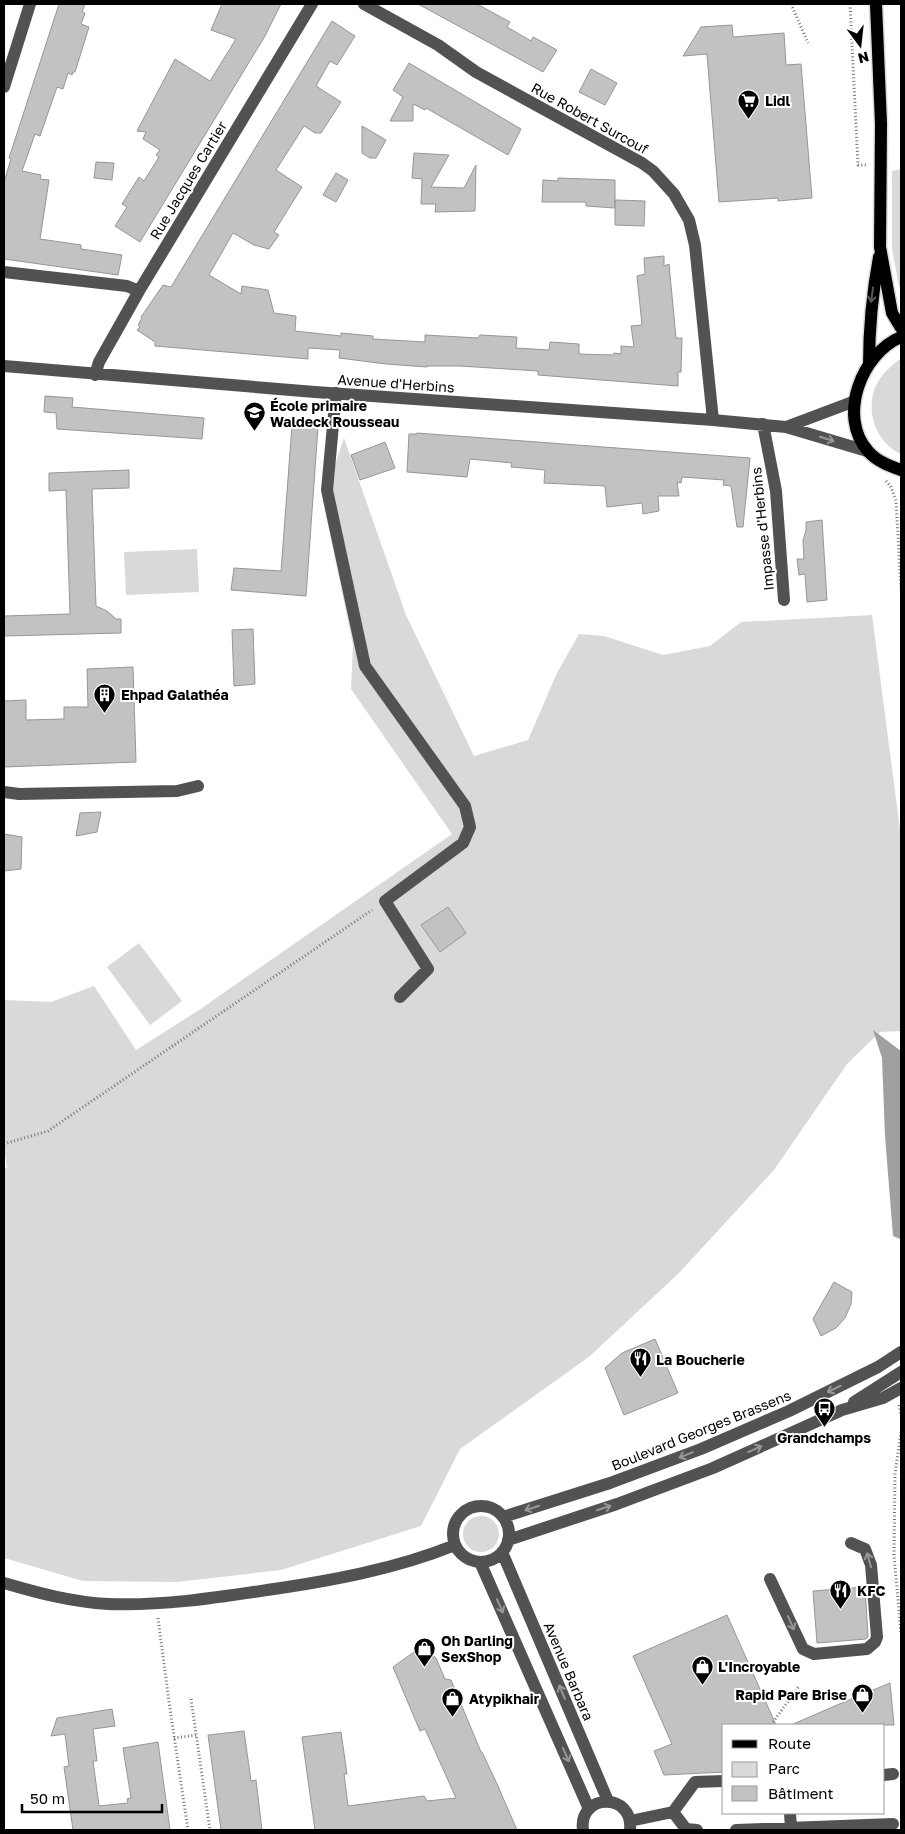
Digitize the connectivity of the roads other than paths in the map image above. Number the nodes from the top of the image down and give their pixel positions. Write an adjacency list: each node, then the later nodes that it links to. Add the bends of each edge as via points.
1 (30, 4): 5 (street)
2 (312, 4): 8 (street, Rue Jacques Cartier)
3 (364, 4): 16 (street, Rue Robert Surcouf, via 438,45 476,72 626,153 653,171 674,194 689,220 695,245)
4 (876, 4): 6 (main road, via 881,124)
5 (4, 87)
6 (880, 247): 9 (main road, via 892,313); 11 (main road, one-way to 11, via 869,322)
7 (4, 272): 8 (street, via 127,286)
8 (139, 291): 13 (street, Rue Jacques Cartier)
9 (901, 328)
10 (901, 337): 11 (main road, via 885,346)
11 (869, 365): 15 (main road)
12 (4, 366): 13 (street, Avenue d'Herbins)
13 (95, 375): 14 (street, Avenue d'Herbins)
14 (336, 393): 16 (street, Avenue d'Herbins); 24 (street, via 327,490 365,666 465,806 470,828 463,843 385,901 428,969)
15 (855, 401): 18 (street, Avenue d'Herbins); 19 (main road, via 856,424)
16 (713, 420): 17 (street, Avenue d'Herbins)
17 (763, 424): 18 (street, Avenue d'Herbins); 21 (street, Impasse d'Herbins, via 776,491)
18 (786, 426): 19 (street, Avenue d'Herbins, one-way to 19)
19 (867, 451): 20 (main road)
20 (901, 470)
21 (784, 600)
22 (198, 786): 23 (street, via 177,791)
23 (4, 792)
24 (400, 997)
25 (901, 1352): 29 (street, Boulevard Georges Brassens, one-way to 29, via 878,1367 789,1411 701,1448 610,1483)
26 (901, 1372): 28 (street)
27 (901, 1388): 28 (street, via 883,1398)
28 (842, 1410): 30 (street, one-way to 28, via 713,1468)
29 (503, 1517): 30 (street); 32 (street, via 489,1507 480,1506 463,1512 453,1527)
30 (508, 1540): 33 (street)
31 (851, 1543): 35 (street, one-way to 31, via 803,1649 814,1654 866,1649 877,1637 871,1566 865,1549)
32 (455, 1545): 34 (street, via 465,1557); 36 (street, via 426,1557 316,1583 157,1604 107,1604 60,1599)
33 (502, 1552): 34 (street); 38 (street, Avenue Barbara, one-way to 33)
34 (480, 1562): 39 (street, one-way to 39)
35 (770, 1579)
36 (4, 1583)
37 (722, 1781): 40 (street, via 696,1782)
38 (608, 1801): 39 (street); 43 (street, via 623,1807)
39 (589, 1809): 45 (street)
40 (673, 1812): 43 (street); 46 (street, via 686,1829)
41 (790, 1814): 44 (street)
42 (893, 1824): 44 (street)
43 (630, 1826)
44 (790, 1828): 47 (street)
45 (583, 1830)
46 (697, 1830)
47 (736, 1830)

